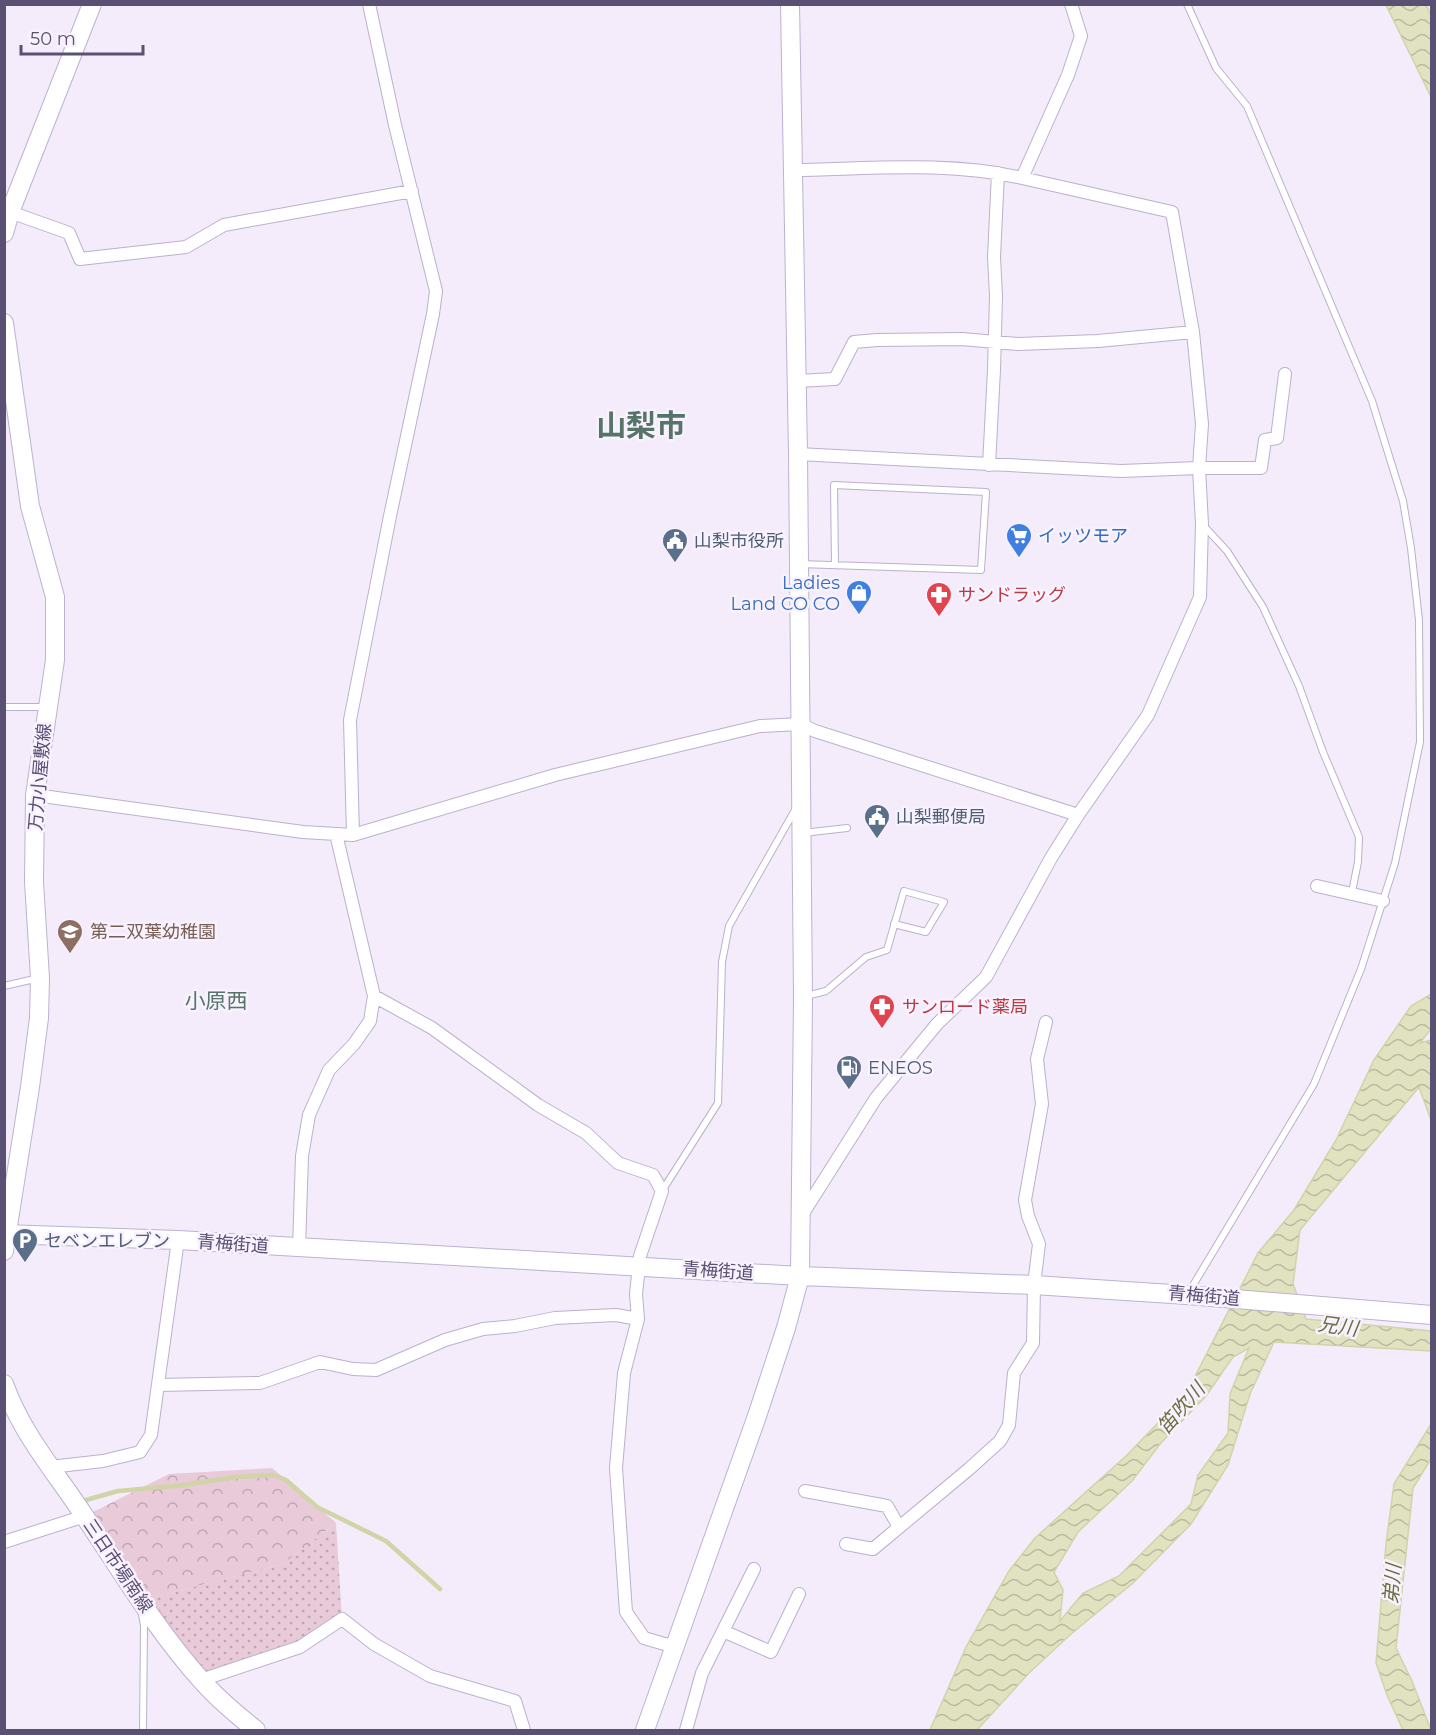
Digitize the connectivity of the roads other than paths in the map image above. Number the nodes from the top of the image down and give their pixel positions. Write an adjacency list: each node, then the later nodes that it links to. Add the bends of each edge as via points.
1 (92, 4): 10 (main road)
2 (369, 4): 9 (street)
3 (790, 4): 6 (main road)
4 (1071, 4): 8 (street, via 1081,36)
5 (1187, 4): 35 (lane, via 1216,68 1247,106 1372,401 1403,501 1419,620 1420,742 1395,863)
6 (793, 170): 7 (street, via 906,168); 16 (main road)
7 (998, 173): 8 (street); 14 (street)
8 (1022, 178): 13 (street, via 1172,212)
9 (412, 191): 10 (street, via 224,225 186,247 80,259 69,233); 32 (street, via 436,291 350,720)
10 (10, 213): 11 (main road)
11 (4, 233)
12 (4, 323): 24 (main road, 万力小屋敷線, via 30,506 55,597 55,660)
13 (1193, 332): 14 (street, via 1098,341); 19 (street, via 1202,424)
14 (993, 341): 16 (street, via 854,342 835,379); 18 (street)
15 (1285, 374): 19 (street, via 1277,438 1265,440 1261,468)
16 (797, 381): 17 (main road)
17 (798, 454): 18 (street); 21 (main road)
18 (989, 465): 19 (street, via 1122,471)
19 (1199, 468): 20 (street)
20 (1202, 524): 28 (street, via 1200,597 1170,668 1148,715); 34 (lane, via 1227,551 1263,607 1299,686 1359,837)
21 (799, 564): 22 (lane); 25 (main road)
22 (835, 564): 22 (lane, via 834,485 986,492 981,570)
23 (4, 707): 24 (lane)
24 (47, 707): 26 (main road, 万力小屋敷線)
25 (800, 724): 27 (main road); 28 (street); 32 (street, via 759,726 555,775)
26 (35, 795): 31 (street); 37 (main road, 万力小屋敷線, via 34,882)
27 (800, 802): 30 (main road); 42 (lane, via 729,926 722,962 718,1103)
28 (1078, 815): 43 (street, via 986,977 937,1024 876,1098)
29 (847, 828): 30 (lane)
30 (801, 833): 40 (main road)
31 (336, 834): 32 (street); 39 (street)
32 (353, 835)
33 (1317, 886): 34 (street)
34 (1352, 892): 35 (street)
35 (1383, 901): 50 (lane, via 1361,969 1314,1084)
36 (894, 924): 36 (lane, via 904,891 944,902 926,932); 40 (lane, via 887,950 866,957 826,991)
37 (40, 978): 38 (lane); 44 (main road, 万力小屋敷線, via 33,1064)
38 (4, 986)
39 (374, 996): 42 (street, via 432,1028 538,1105 586,1133 618,1163 653,1175); 46 (street, via 370,1021 329,1070 309,1115 302,1156)
40 (803, 998): 43 (main road)
41 (1046, 1022): 49 (street, via 1037,1059 1042,1104 1025,1200 1039,1244)
42 (662, 1191): 47 (street)
43 (801, 1216): 48 (main road)
44 (5, 1240): 45 (main road, 青梅街道)
45 (178, 1240): 46 (main road, 青梅街道); 54 (street)
46 (299, 1248): 47 (main road, 青梅街道)
47 (639, 1266): 48 (main road, 青梅街道); 52 (street)
48 (800, 1276): 49 (main road, 青梅街道); 65 (main road, via 757,1416)
49 (1034, 1285): 50 (main road, 青梅街道); 58 (street, via 1032,1343 1014,1373 1009,1425 1000,1441)
50 (1193, 1295): 51 (main road, 青梅街道)
51 (1431, 1315)
52 (638, 1319): 54 (street, via 616,1315 555,1318 483,1329 445,1340 376,1370 320,1362 260,1383); 65 (street, via 624,1373 616,1468 626,1612 644,1638)
53 (4, 1384): 55 (main road, 三日市場南線, via 14,1410)
54 (158, 1385): 55 (street, via 151,1435 140,1452)
55 (50, 1467): 57 (main road, 三日市場南線)
56 (805, 1491): 58 (street, via 887,1506)
57 (84, 1516): 59 (street); 63 (main road, 三日市場南線)
58 (899, 1527): 60 (street, via 873,1549)
59 (4, 1542)
60 (846, 1544)
61 (754, 1569): 64 (street)
62 (799, 1594): 64 (street, via 771,1652)
63 (139, 1601): 66 (main road, 三日市場南線); 67 (lane, via 144,1626)
64 (723, 1631): 71 (street, via 702,1673)
65 (675, 1647): 70 (main road)
66 (201, 1680): 68 (main road, 三日市場南線); 69 (street, via 300,1647 342,1619 374,1644 430,1676 515,1701)
67 (143, 1731)
68 (256, 1731)
69 (524, 1731)
70 (645, 1731)
71 (686, 1731)

